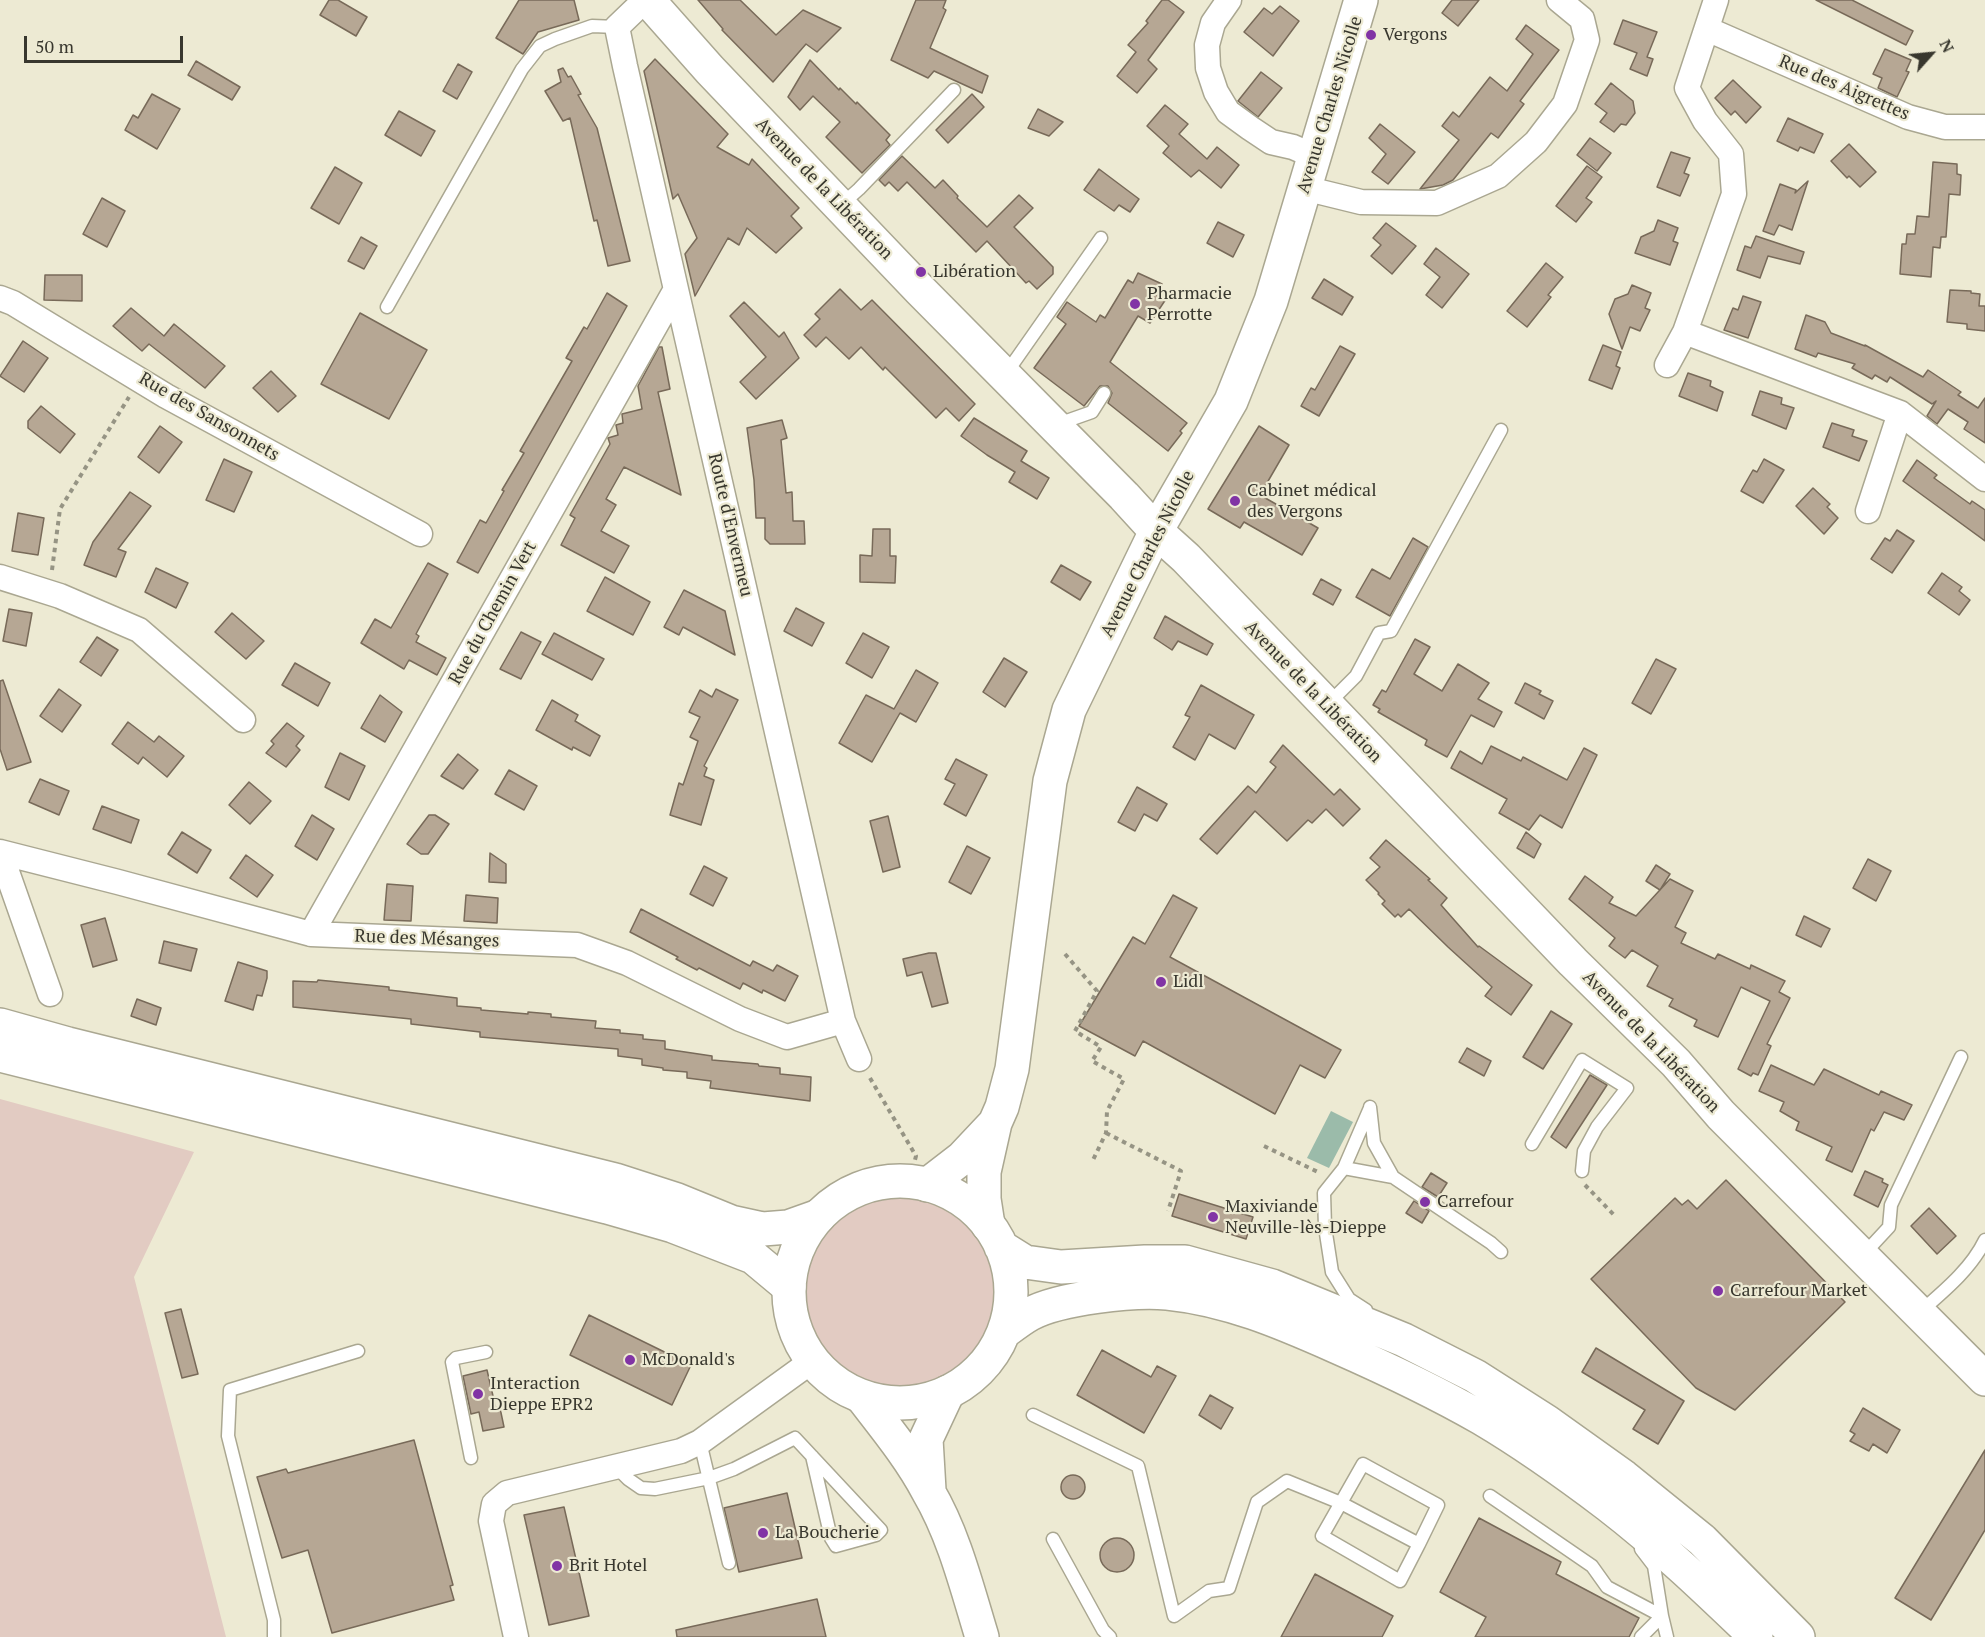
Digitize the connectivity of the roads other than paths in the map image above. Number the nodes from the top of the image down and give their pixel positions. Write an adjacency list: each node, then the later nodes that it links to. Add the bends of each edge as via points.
1 (646, 0): 6 (street); 12 (main road, Avenue de la Libération)
2 (1229, 0): 10 (street, via 1213,23 1207,45 1215,92 1228,112 1271,142)
3 (1361, 0): 10 (main road, Avenue Charles Nicolle)
4 (1559, 0): 11 (street, via 1582,19 1587,40 1565,104 1536,142 1498,176 1437,203 1361,202)
5 (1716, 0): 7 (street)
6 (617, 27): 14 (street, Route d'Envermeu); 16 (lane, via 592,26 540,46 522,69)
7 (1707, 29): 9 (street, Rue des Aigrettes, via 1908,117 1945,127); 17 (street, via 1687,88 1705,121 1731,154 1734,194)
8 (954, 90): 12 (lane)
9 (1985, 127)
10 (1314, 156): 11 (main road, Avenue Charles Nicolle)
11 (1304, 188): 26 (main road, Avenue Charles Nicolle, via 1271,301 1231,401)
12 (840, 206): 19 (main road, Avenue de la Libération)
13 (1101, 238): 19 (lane)
14 (675, 291): 32 (street, Rue du Chemin Vert); 34 (street, Route d'Envermeu)
15 (0, 297): 27 (street, Rue des Sansonnets, via 166,396)
16 (387, 308)
17 (1686, 332): 18 (street); 21 (street)
18 (1667, 365)
19 (1004, 375): 22 (main road, Avenue de la Libération)
20 (1104, 393): 22 (lane, via 1092,412)
21 (1900, 413): 24 (street); 25 (street)
22 (1054, 426): 26 (main road, Avenue de la Libération)
23 (1502, 430): 29 (lane, via 1391,631 1379,633 1356,676)
24 (1985, 479)
25 (1868, 511)
26 (1156, 531): 29 (main road, Avenue de la Libération); 39 (main road, Avenue Charles Nicolle, via 1069,710 1050,782 1012,1069)
27 (420, 534)
28 (0, 577): 30 (street, via 49,592 140,630)
29 (1326, 706): 49 (main road, Avenue de la Libération)
30 (243, 720)
31 (0, 852): 32 (street, Rue des Mésanges); 33 (street)
32 (312, 934): 34 (street, Rue des Mésanges, via 576,945 627,963 740,1019 787,1037)
33 (50, 994)
34 (843, 1021): 38 (street, Route d'Envermeu)
35 (0, 1025): 45 (main road, via 615,1180 731,1222 763,1229 788,1227)
36 (0, 1055): 50 (main road, via 673,1226 753,1257)
37 (1961, 1057): 49 (lane, via 1891,1205 1889,1227)
38 (859, 1059)
39 (995, 1123): 44 (main road, Avenue Charles Nicolle, via 962,1158); 46 (main road, Avenue Charles Nicolle, via 984,1172 984,1199)
40 (1532, 1144): 43 (lane, via 1582,1060 1627,1088 1584,1151)
41 (1344, 1168): 42 (lane); 42 (lane, via 1370,1107 1374,1143); 56 (lane, via 1324,1193 1324,1227 1332,1272 1349,1299)
42 (1393, 1177): 48 (lane)
43 (1580, 1177)
44 (919, 1183): 45 (main road, via 877,1183 861,1188 845,1195); 46 (main road, via 950,1193 971,1207)
45 (819, 1216): 50 (main road, via 803,1237 793,1261)
46 (994, 1236): 52 (main road, Avenue Charles Nicolle, via 1010,1275 1010,1304); 56 (main road, via 1025,1262 1061,1267 1165,1262 1222,1271 1339,1312)
47 (1985, 1240): 51 (lane, via 1979,1253)
48 (1501, 1252)
49 (1863, 1256): 51 (main road, Avenue de la Libération)
50 (789, 1287): 55 (main road, via 791,1313)
51 (1919, 1313): 57 (main road, Avenue de la Libération)
52 (1004, 1332): 58 (main road, via 981,1368); 69 (main road, via 1032,1313 1116,1294 1166,1293 1215,1301 1270,1317 1397,1373 1481,1418)
53 (358, 1351): 74 (lane, via 230,1390 228,1436 274,1620)
54 (486, 1352): 63 (lane, via 452,1362)
55 (812, 1361): 59 (main road, via 827,1376); 61 (street)
56 (1474, 1376): 81 (main road, via 1547,1422 1650,1498 1702,1540)
57 (1985, 1379)
58 (948, 1392): 59 (main road, via 920,1401 891,1403); 66 (main road, via 926,1439)
59 (862, 1397): 66 (main road)
60 (1033, 1415): 68 (lane, via 1138,1466 1174,1616 1209,1591 1229,1588 1257,1502 1287,1481)
61 (700, 1442): 64 (street, via 681,1451); 65 (lane)
62 (812, 1456): 62 (lane, via 881,1530 876,1535 836,1546); 65 (lane, via 795,1437)
63 (471, 1458)
64 (616, 1467): 65 (lane, via 641,1488); 75 (street, via 507,1493 494,1504 491,1521)
65 (709, 1479): 72 (lane)
66 (929, 1491): 76 (main road, via 966,1584)
67 (1491, 1496): 73 (lane, via 1592,1566 1606,1587)
68 (1341, 1503): 71 (lane); 71 (lane, via 1322,1536 1400,1581); 71 (lane, via 1363,1464 1438,1505)
69 (1608, 1505): 73 (lane, via 1654,1566); 80 (main road, via 1679,1564)
70 (1053, 1539): 77 (lane)
71 (1419, 1544)
72 (729, 1563)
73 (1662, 1616): 78 (lane); 79 (lane)
74 (274, 1637)
75 (516, 1637)
76 (982, 1637)
77 (1110, 1637)
78 (1641, 1637)
79 (1667, 1637)
80 (1756, 1637)
81 (1798, 1637)

